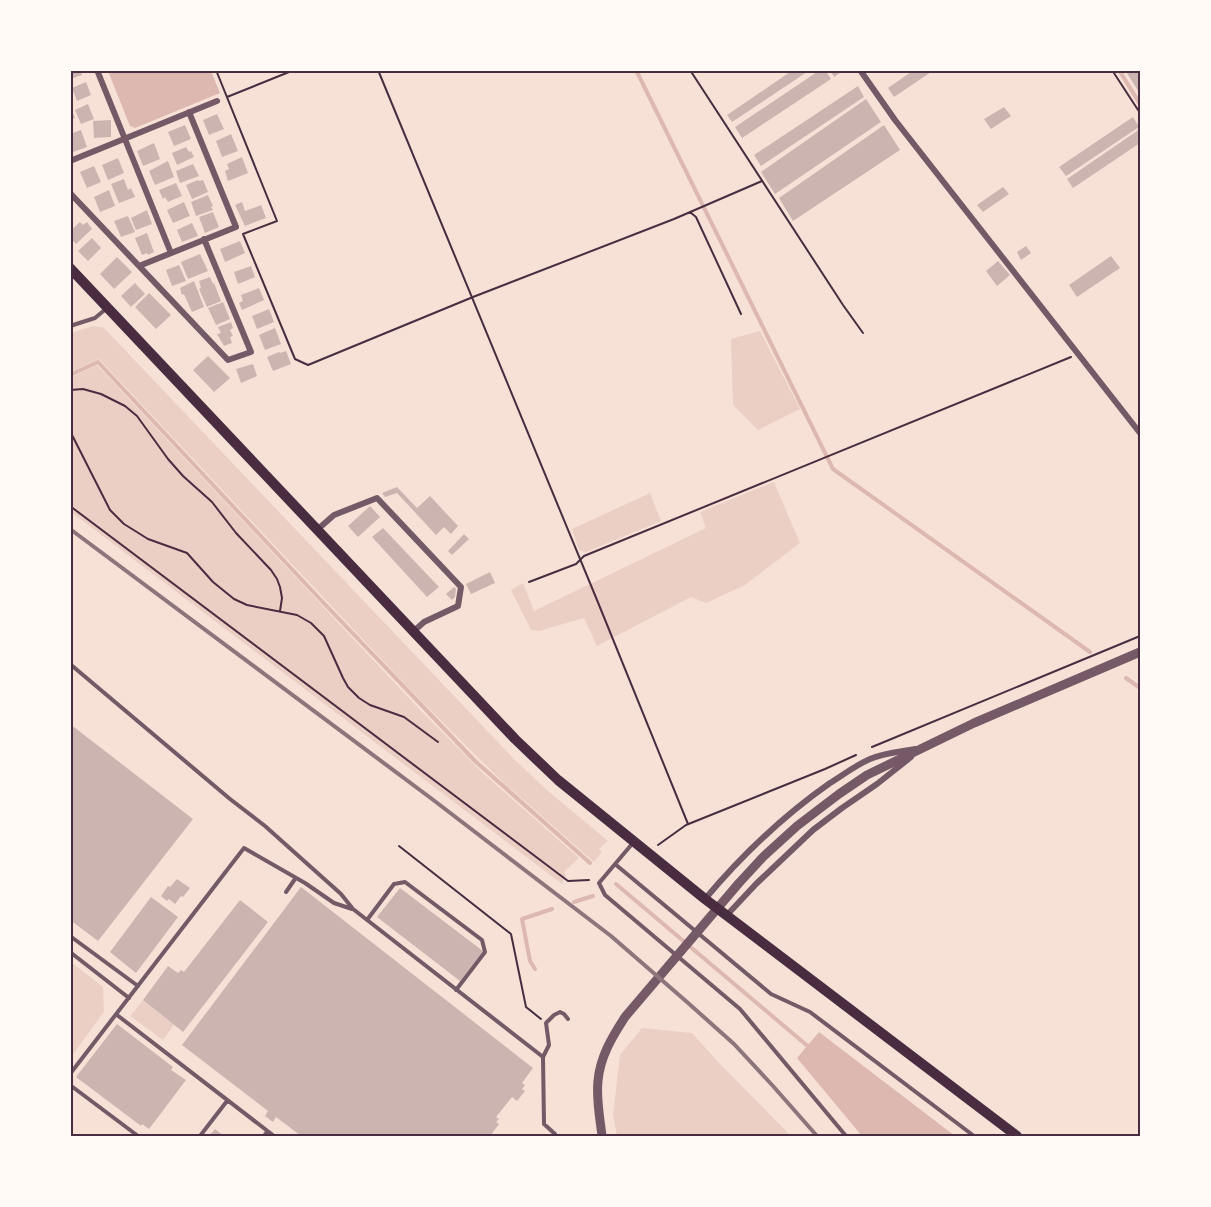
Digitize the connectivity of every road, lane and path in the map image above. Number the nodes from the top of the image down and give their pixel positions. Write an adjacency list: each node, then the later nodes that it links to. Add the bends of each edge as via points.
1 (97, 70): 12 (street)
2 (216, 70): 8 (path)
3 (294, 70): 8 (path)
4 (378, 70): 21 (path)
5 (690, 70): 14 (path)
6 (860, 70): 26 (street)
7 (1112, 70): 11 (path)
8 (227, 97): 21 (path, via 277,221 243,234 295,359 308,365)
9 (217, 101): 10 (street)
10 (189, 112): 12 (street); 17 (street, via 236,227)
11 (1140, 113)
12 (125, 139): 13 (street); 18 (street)
13 (70, 161)
14 (762, 181): 16 (path); 25 (path)
15 (70, 193): 19 (street)
16 (690, 212): 21 (path); 23 (path, via 696,217)
17 (204, 240): 18 (street); 19 (street, via 251,352 228,360)
18 (171, 253): 19 (street)
19 (139, 266)
20 (70, 268): 22 (main road)
21 (472, 297): 32 (path)
22 (107, 307): 24 (lane, via 95,318); 31 (main road)
23 (741, 314)
24 (70, 326)
25 (863, 333)
26 (1079, 354): 29 (street); 32 (path)
27 (70, 390): 34 (path, via 83,389 106,396 137,416 168,459 212,502 271,570 280,587)
28 (70, 431): 34 (path, via 110,510 124,524 148,539 187,553 234,599)
29 (1140, 433)
30 (70, 506): 47 (path, via 568,881)
31 (318, 529): 35 (main road); 35 (street, via 334,515 377,498 461,587 458,606)
32 (580, 560): 33 (path); 41 (path)
33 (529, 582)
34 (280, 611): 39 (path, via 302,617 324,636 348,687 359,698 404,717)
35 (414, 631): 42 (main road, via 515,739)
36 (1140, 636): 41 (path)
37 (1140, 652): 40 (street)
38 (70, 664): 50 (lane, via 265,826 341,894)
39 (438, 742)
40 (923, 747): 49 (street, via 879,755 826,786 785,817); 51 (street, via 813,830); 71 (street, via 867,775 797,826 739,883 625,1017 602,1059 598,1104)
41 (688, 824): 44 (path)
42 (634, 842): 44 (main road); 45 (lane)
43 (399, 846): 60 (path, via 511,934 526,1007)
44 (650, 854): 49 (main road)
45 (615, 864): 72 (lane, via 599,883 606,895 740,1009); 73 (lane, via 771,994 810,1012)
46 (295, 879): 48 (lane); 50 (lane, via 334,903); 55 (lane, via 244,848)
47 (589, 880)
48 (286, 892)
49 (705, 899): 51 (main road)
50 (352, 909): 52 (lane)
51 (727, 915): 74 (main road)
52 (367, 920): 56 (lane); 56 (lane, via 394,884 405,882 482,940 485,952)
53 (70, 936): 55 (lane)
54 (70, 952): 57 (lane)
55 (138, 986): 57 (lane)
56 (456, 990): 61 (lane)
57 (129, 998): 58 (lane)
58 (117, 1015): 62 (lane); 64 (lane)
59 (568, 1019): 60 (lane, via 560,1012)
60 (546, 1023): 61 (lane, via 549,1045)
61 (543, 1057): 70 (lane, via 544,1124)
62 (70, 1074)
63 (70, 1085): 66 (lane)
64 (227, 1101): 65 (lane); 67 (lane)
65 (267, 1132): 68 (lane); 69 (lane)
66 (138, 1137)
67 (200, 1137)
68 (264, 1137)
69 (274, 1137)
70 (554, 1137)
71 (603, 1137)
72 (846, 1137)
73 (974, 1137)
74 (1017, 1137)

